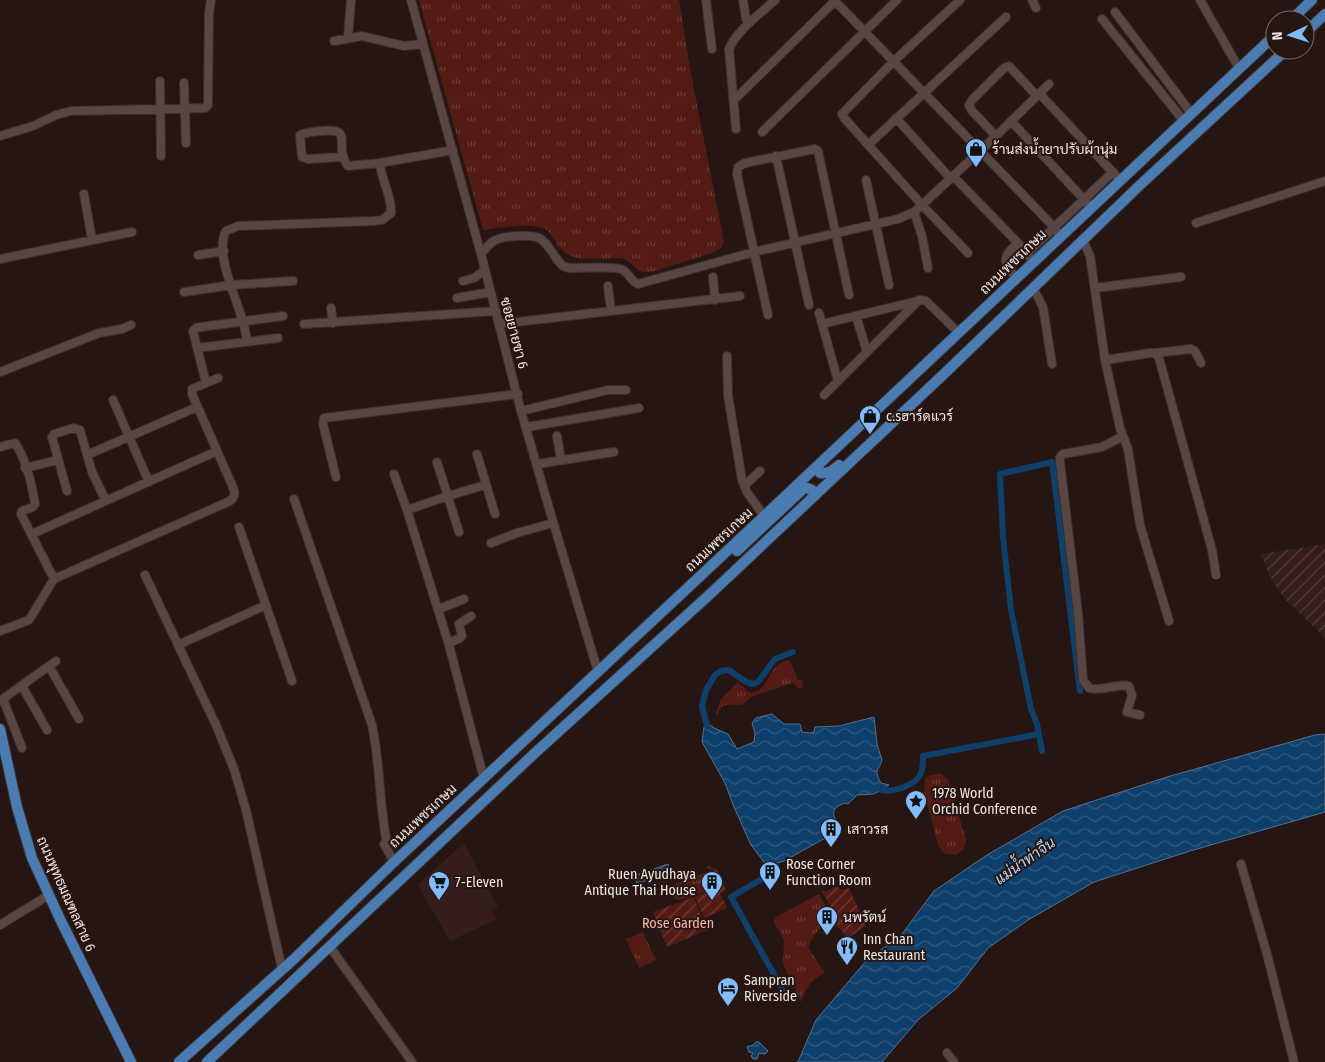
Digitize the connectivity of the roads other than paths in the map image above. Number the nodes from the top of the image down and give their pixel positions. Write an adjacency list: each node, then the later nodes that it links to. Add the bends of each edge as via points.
1 (211, 0): 37 (street, via 208,105 200,109)
2 (351, 0): 22 (street)
3 (411, 0): 24 (street, ซอยยายชา 6)
4 (706, 0): 26 (street)
5 (743, 0): 18 (street)
6 (775, 0): 35 (street, via 733,40 729,49)
7 (835, 0): 21 (street); 35 (street)
8 (897, 0): 21 (street)
9 (960, 0): 28 (street)
10 (1032, 0): 13 (street)
11 (1200, 0): 29 (street)
12 (1312, 0): 14 (main road)
13 (1036, 8)
14 (1302, 10)
15 (1115, 12): 38 (street)
16 (1325, 16): 20 (main road)
17 (1006, 17): 33 (street)
18 (746, 19)
19 (1102, 19): 38 (street)
20 (1315, 24)
21 (865, 31): 28 (street); 42 (street)
22 (348, 38): 23 (street); 24 (street, via 362,36 404,46)
23 (334, 40)
24 (424, 44): 47 (street, ซอยยายชา 6)
25 (1265, 44): 29 (main road, ถนนเพชรเกษม)
26 (712, 49)
27 (1275, 60): 69 (main road)
28 (894, 61): 33 (street); 46 (street, via 842,114)
29 (1239, 68): 38 (main road, ถนนเพชรเกษม)
30 (160, 80): 36 (street)
31 (184, 83): 37 (street)
32 (1049, 84): 34 (street)
33 (924, 94): 39 (street); 48 (street)
34 (1038, 94): 40 (street); 44 (street, via 1009,66 972,100 969,105 972,111); 53 (street)
35 (734, 100): 41 (street)
36 (160, 109): 37 (street); 43 (street, via 71,111); 49 (street)
37 (185, 109): 45 (street)
38 (1187, 117): 56 (main road, ถนนเพชรเกษม)
39 (896, 118): 46 (street); 54 (street)
40 (1011, 121): 44 (street); 59 (street)
41 (736, 129)
42 (762, 132)
43 (0, 136)
44 (996, 136): 48 (street)
45 (186, 143)
46 (868, 145): 60 (street)
47 (453, 150): 52 (street); 75 (street, ซอยยายชา 6)
48 (980, 151): 54 (street); 64 (street)
49 (161, 156)
50 (776, 156): 66 (street, via 818,151); 70 (street); 73 (street, via 745,163 737,170)
51 (342, 157): 51 (street, via 302,158 300,135 339,132); 52 (street, via 348,166)
52 (380, 163): 72 (street, via 392,206 392,213 382,220 238,226 226,231)
53 (1113, 172): 56 (street); 59 (street)
54 (952, 177): 60 (street); 71 (street)
55 (866, 180): 63 (street)
56 (1120, 180): 59 (main road, ถนนเพชรเกษม)
57 (1325, 181): 62 (street)
58 (84, 194): 68 (street)
59 (1087, 203): 64 (street); 67 (main road, ถนนเพชรเกษม)
60 (922, 205): 61 (street); 74 (street)
61 (914, 212): 63 (street); 79 (street)
62 (1196, 223)
63 (875, 224): 66 (street); 88 (street)
64 (1054, 227): 67 (street); 77 (street)
65 (132, 232): 68 (street)
66 (837, 233): 70 (street); 93 (street)
67 (1060, 236): 77 (main road, ถนนเพชรเกษม)
68 (92, 240): 78 (street)
69 (1083, 240): 89 (main road); 90 (street, via 1090,256)
70 (796, 242): 73 (street); 98 (street)
71 (1018, 243): 77 (street); 83 (street, via 1005,258)
72 (224, 251): 76 (street); 86 (street)
73 (754, 252): 75 (street, via 638,284 619,268 563,266 536,237 498,239); 103 (street)
74 (968, 253)
75 (481, 254): 80 (street, ซอยยายชา 6)
76 (198, 255)
77 (1030, 257): 83 (main road, ถนนเพชรเกษม)
78 (0, 260)
79 (928, 268)
80 (485, 270): 85 (street); 92 (street, ซอยยายชา 6)
81 (1181, 276): 90 (street)
82 (713, 277): 96 (street)
83 (1016, 278): 112 (main road, ถนนเพชรเกษม)
84 (293, 281): 86 (street)
85 (464, 282)
86 (231, 285): 91 (street); 106 (street)
87 (608, 286): 101 (street)
88 (889, 286)
89 (1034, 288): 120 (street, via 1042,307); 133 (main road)
90 (1095, 288): 119 (street)
91 (184, 292)
92 (490, 292): 95 (street); 100 (street, ซอยยายชา 6)
93 (849, 295)
94 (740, 296): 96 (street)
95 (457, 298)
96 (715, 300): 101 (street)
97 (919, 300): 105 (street); 112 (street, via 926,302); 116 (street)
98 (809, 305)
99 (331, 308): 107 (street)
100 (496, 311): 107 (street); 109 (street, ซอยยายชา 6)
101 (611, 311): 109 (street)
102 (819, 313): 110 (street)
103 (768, 315)
104 (284, 316): 106 (street)
105 (856, 316): 110 (street); 116 (street)
106 (243, 322): 114 (street); 115 (street, via 196,328 193,334)
107 (333, 323): 108 (street)
108 (304, 324)
109 (499, 324): 127 (street, ซอยยายชา 6)
110 (822, 324): 124 (street)
111 (131, 325): 122 (street, via 99,333)
112 (959, 333): 147 (main road, ถนนเพชรเกษม)
113 (278, 338): 114 (street)
114 (247, 341): 115 (street)
115 (197, 348): 125 (street)
116 (867, 352): 124 (street)
117 (1155, 353): 119 (street); 121 (street, via 1191,349); 170 (street, via 1162,367)
118 (727, 356): 154 (street, via 728,396)
119 (1105, 360): 137 (street)
120 (1052, 364)
121 (1201, 364)
122 (0, 372)
123 (218, 378): 125 (street)
124 (838, 381): 128 (street)
125 (206, 383): 130 (street, via 192,389)
126 (626, 390): 132 (street, via 608,390)
127 (518, 394): 132 (street, ซอยยายชา 6); 151 (street, via 324,418 322,424)
128 (824, 395)
129 (113, 400): 135 (street)
130 (197, 407): 135 (street); 139 (street)
131 (639, 408): 134 (street)
132 (521, 411): 134 (street, ซอยยายชา 6)
133 (892, 423): 147 (main road, via 881,425 832,471 820,472); 156 (main road)
134 (527, 427): 146 (street, ซอยยายชา 6)
135 (128, 436): 142 (street); 152 (street)
136 (557, 436): 144 (street)
137 (1123, 436): 176 (street, via 1140,525); 186 (street, via 1102,447 1063,454 1060,462 1083,680 1094,690 1129,686 1132,695 1127,712)
138 (0, 447): 148 (street, via 15,443)
139 (217, 451): 152 (street); 171 (street, via 235,493 234,498)
140 (614, 452): 144 (street)
141 (477, 454): 153 (street)
142 (87, 455): 143 (street, via 80,430 74,428 52,437); 159 (street)
143 (58, 460): 148 (street); 155 (street)
144 (561, 460): 146 (street)
145 (437, 462): 157 (street)
146 (537, 464): 163 (street, ซอยยายชา 6)
147 (818, 466): 162 (main road, ถนนเพชรเกษม)
148 (25, 468): 166 (street, via 35,504 21,514)
149 (760, 471): 154 (street)
150 (394, 474): 160 (street)
151 (336, 477)
152 (149, 482): 159 (street)
153 (485, 485): 157 (street); 161 (street)
154 (744, 486): 162 (street)
155 (67, 491)
156 (815, 495): 168 (main road, via 812,490 803,489 731,556 718,565); 196 (main road)
157 (448, 496): 160 (street); 165 (street)
158 (294, 499): 192 (street, via 372,725 377,746 385,840)
159 (106, 502): 166 (street)
160 (407, 510): 174 (street)
161 (495, 514)
162 (764, 516): 168 (main road, ถนนเพชรเกษม)
163 (553, 523): 167 (street); 182 (street, ซอยยายชา 6)
164 (239, 527): 173 (street)
165 (460, 532)
166 (32, 534): 171 (street)
167 (491, 543)
168 (714, 564): 182 (main road, ถนนเพชรเกษม)
169 (145, 575): 179 (street)
170 (1216, 575)
171 (54, 579): 177 (street, via 29,620)
172 (464, 599): 174 (street)
173 (266, 605): 179 (street); 183 (street)
174 (439, 610): 178 (street)
175 (472, 616): 178 (street, via 460,622 460,638)
176 (1169, 621)
177 (0, 631)
178 (448, 643): 191 (street)
179 (178, 644): 197 (street, via 234,769)
180 (56, 660): 181 (street)
181 (49, 666): 184 (street); 187 (street)
182 (598, 672): 191 (main road, ถนนเพชรเกษม)
183 (292, 681)
184 (22, 686): 185 (street); 189 (street)
185 (2, 700): 190 (street)
186 (1140, 715)
187 (79, 719)
188 (0, 729): 194 (main road, ถนนพุทธมณฑลสาย 6, via 25,840)
189 (47, 730)
190 (22, 748)
191 (484, 779): 192 (main road, ถนนเพชรเกษม)
192 (396, 860): 197 (main road, ถนนเพชรเกษม)
193 (1241, 864): 204 (street)
194 (49, 895): 195 (street); 199 (main road, ถนนพุทธมณฑลสาย 6)
195 (0, 925)
196 (330, 947): 201 (main road); 202 (street)
197 (282, 968): 200 (main road, ถนนเพชรเกษม)
198 (947, 1053): 203 (street)
199 (131, 1062)
200 (179, 1062)
201 (207, 1062)
202 (412, 1062)
203 (954, 1062)
204 (1294, 1062)

